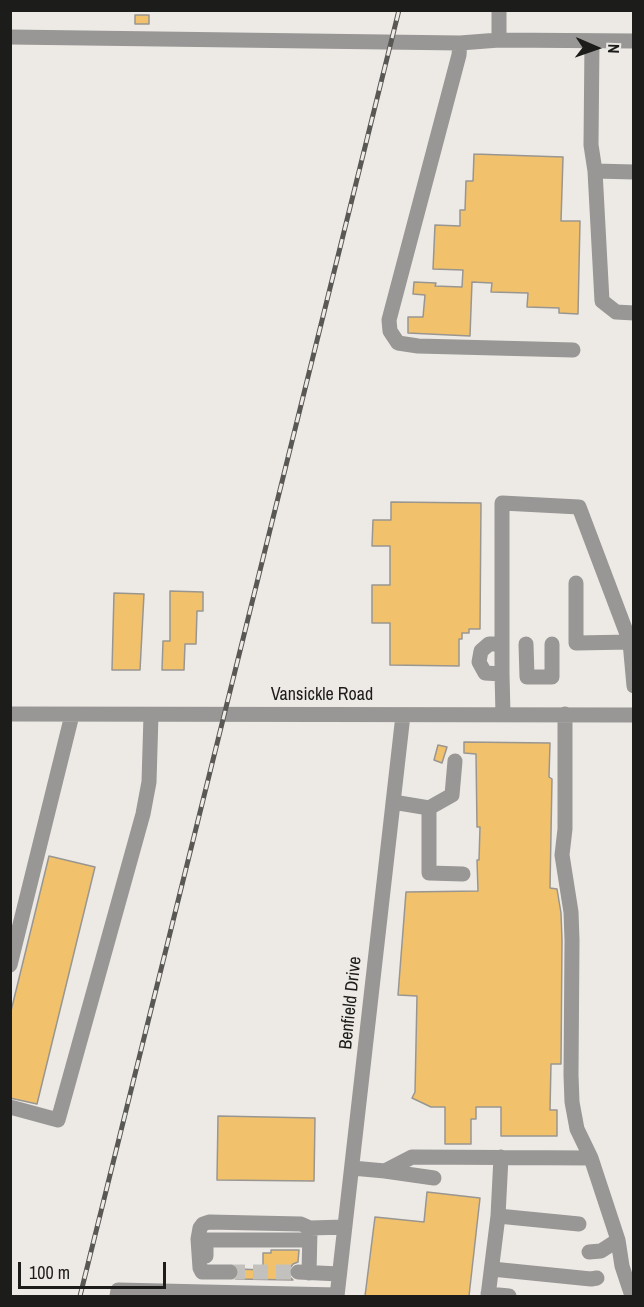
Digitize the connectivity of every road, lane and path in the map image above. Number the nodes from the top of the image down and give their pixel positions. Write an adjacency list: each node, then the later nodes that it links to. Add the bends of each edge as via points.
1 (499, 10): 3 (street)
2 (10, 37): 6 (street)
3 (499, 40): 4 (street); 6 (street)
4 (592, 41): 5 (street); 7 (street, via 591,133)
5 (633, 41)
6 (460, 43): 10 (street, via 389,320 390,332 398,343 418,346)
7 (595, 171): 8 (street); 9 (street, via 602,300 616,312)
8 (633, 172)
9 (633, 313)
10 (573, 350)
11 (576, 582): 12 (street, via 576,643)
12 (630, 642): 13 (street, via 579,507 502,503); 17 (street)
13 (501, 644): 16 (street); 16 (street, via 489,644 481,651 479,662 485,673)
14 (526, 644): 15 (street, via 527,677 552,677)
15 (552, 644)
16 (502, 674): 20 (street)
17 (633, 686)
18 (10, 714): 19 (street, Vansickle Road)
19 (72, 714): 22 (street, Vansickle Road); 29 (street)
20 (503, 714): 21 (street, Vansickle Road); 23 (street, Vansickle Road)
21 (565, 714): 24 (street, Vansickle Road); 32 (street, via 562,855 571,912 572,1102 577,1129)
22 (151, 715): 23 (street, Vansickle Road); 30 (street, via 144,814 58,1120)
23 (403, 715): 26 (street, Benfield Drive)
24 (633, 715)
25 (455, 761): 27 (street, via 452,795)
26 (393, 802): 27 (street); 33 (street, Benfield Drive)
27 (429, 808): 28 (street, via 429,873)
28 (463, 874)
29 (10, 965)
30 (10, 1107)
31 (501, 1158): 32 (street); 34 (street, via 412,1157); 36 (street)
32 (591, 1158): 40 (street)
33 (352, 1168): 34 (street); 38 (street, Benfield Drive)
34 (385, 1171): 35 (street)
35 (434, 1178)
36 (498, 1216): 37 (street); 42 (street)
37 (579, 1224)
38 (345, 1227): 39 (street); 46 (street, Benfield Drive)
39 (310, 1234): 44 (street, via 206,1240); 44 (street, via 301,1224 203,1224 198,1259 202,1272); 46 (street, via 303,1272)
40 (618, 1239): 41 (street, via 601,1251); 43 (street); 53 (street)
41 (589, 1252)
42 (492, 1269): 47 (street); 49 (street)
43 (633, 1269)
44 (210, 1272): 45 (street)
45 (230, 1272)
46 (339, 1274): 51 (street, Benfield Drive)
47 (597, 1278)
48 (296, 1295): 50 (street, via 118,1290); 51 (street)
49 (488, 1295): 52 (street)
50 (117, 1296)
51 (337, 1296)
52 (508, 1296)
53 (632, 1296)

